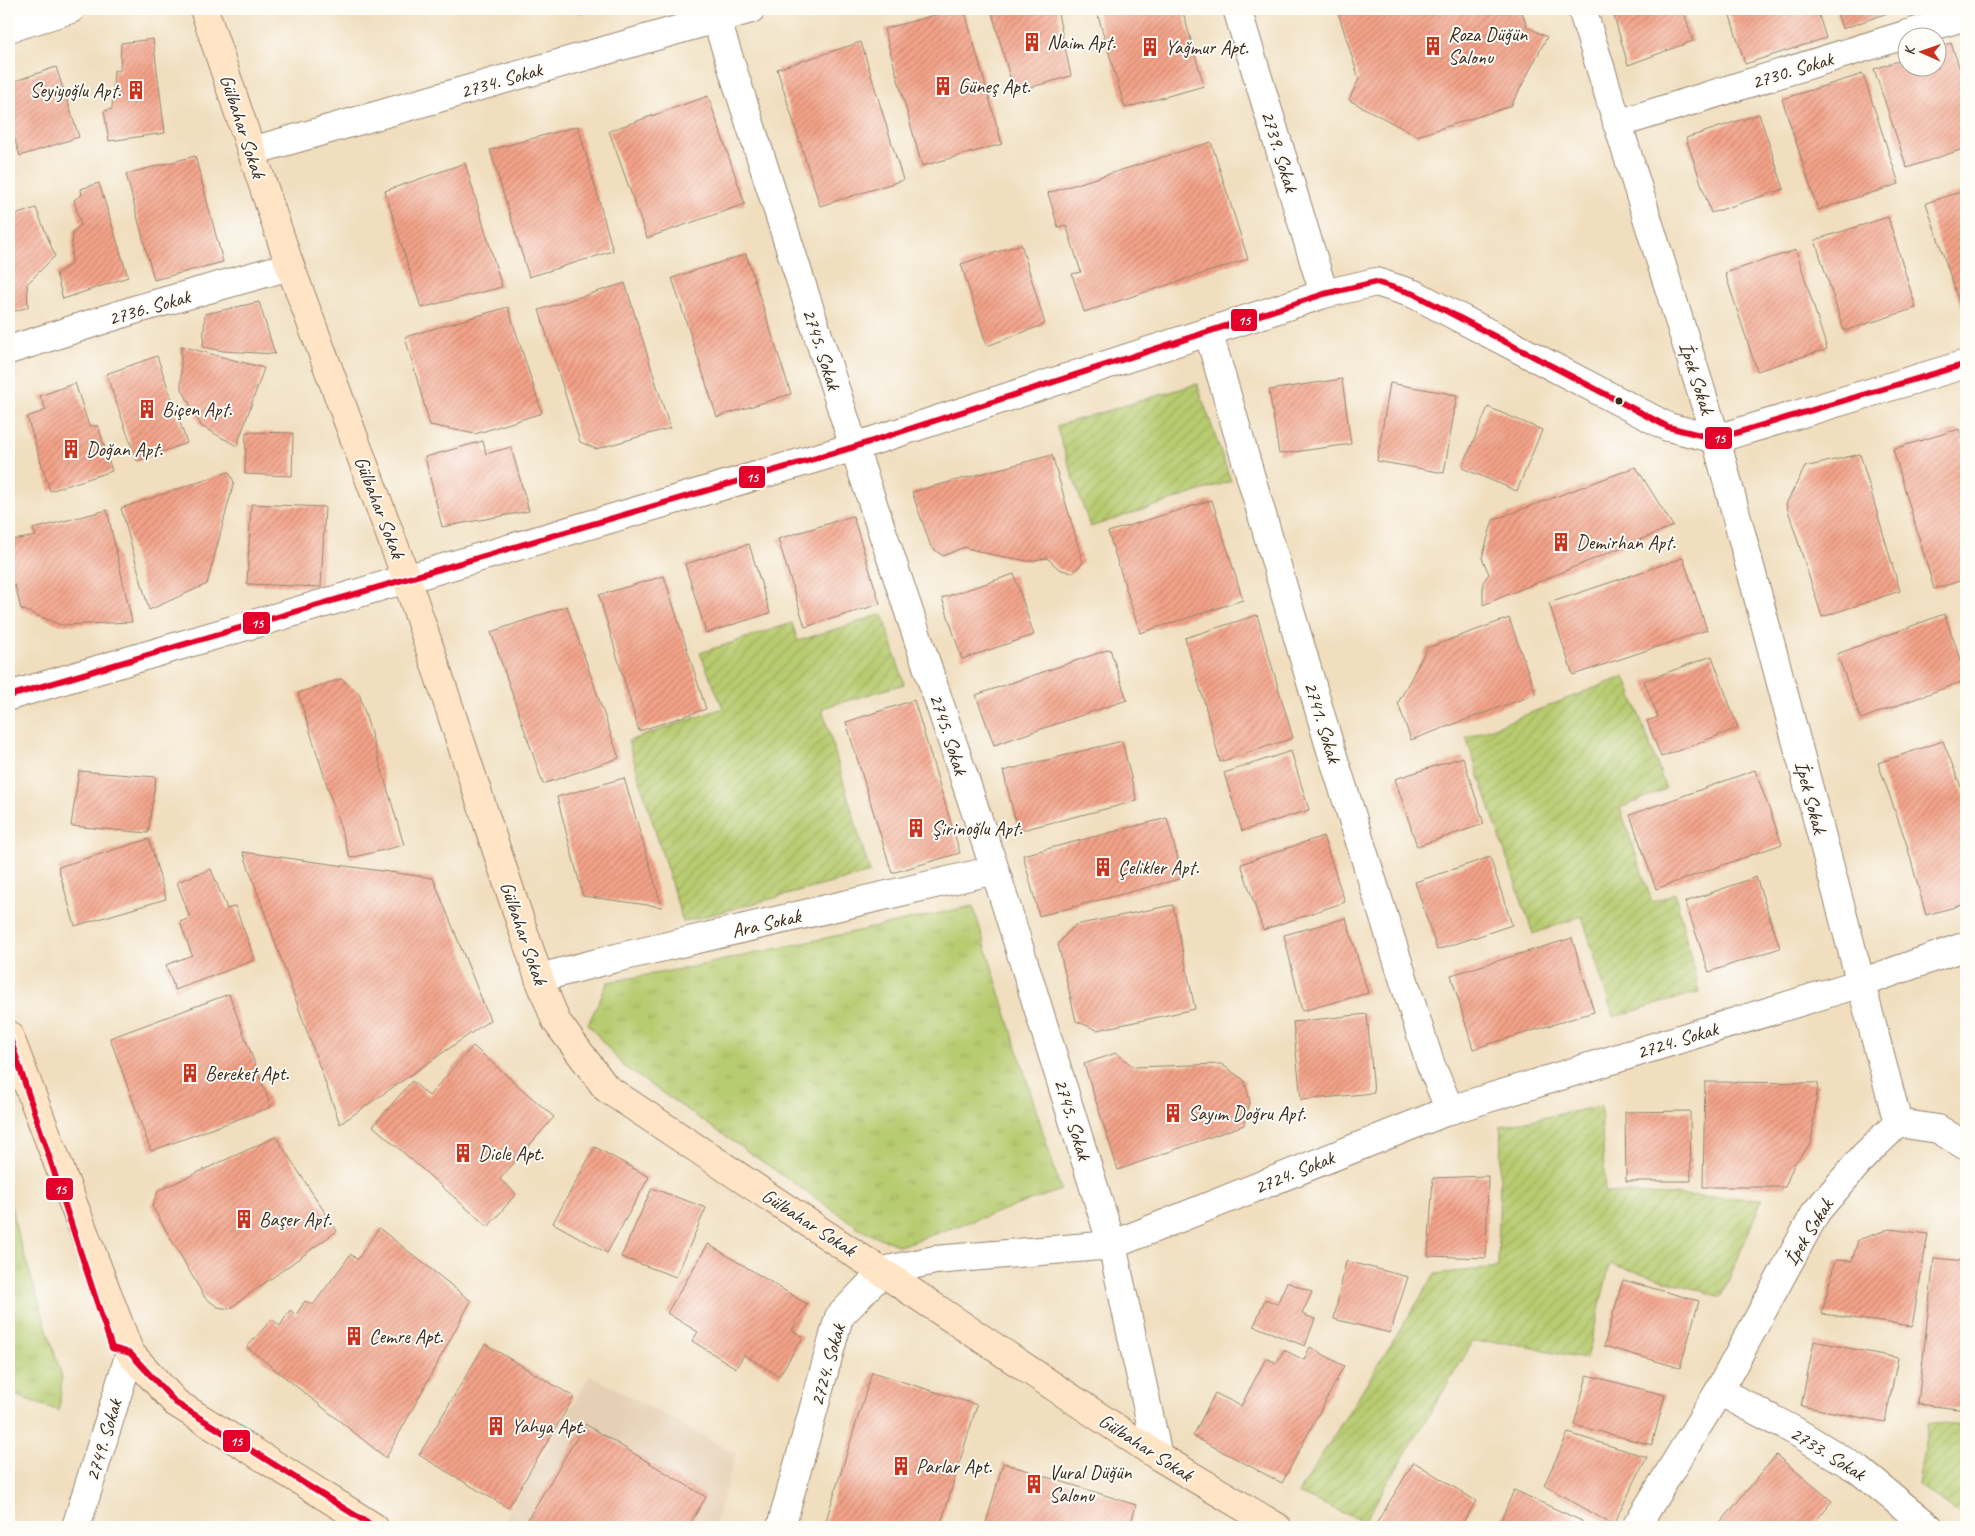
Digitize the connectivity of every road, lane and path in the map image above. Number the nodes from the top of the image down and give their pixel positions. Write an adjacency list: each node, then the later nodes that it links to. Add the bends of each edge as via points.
1 (71, 9): 8 (street)
2 (204, 9): 10 (street, Gülbahar Sokak)
3 (751, 9): 7 (street, 2734. Sokak)
4 (1237, 9): 12 (street, 2739. Sokak)
5 (1582, 9): 9 (street, İpek Sokak)
6 (1966, 16): 9 (street, 2730. Sokak)
7 (716, 18): 10 (street, 2734. Sokak); 17 (street, 2745. Sokak)
8 (9, 28)
9 (1617, 124): 16 (street, İpek Sokak)
10 (252, 151): 11 (street, Gülbahar Sokak)
11 (290, 266): 14 (street, 2736. Sokak, via 134,310); 18 (street, Gülbahar Sokak)
12 (1324, 294): 13 (street); 16 (street, via 1376,282 1414,294 1668,427)
13 (1208, 331): 17 (street); 25 (street, 2741. Sokak, via 1330,747 1430,1063)
14 (9, 350)
15 (1966, 364): 16 (street)
16 (1716, 439): 23 (street, İpek Sokak)
17 (854, 447): 18 (street); 20 (street, 2745. Sokak)
18 (407, 580): 19 (street); 22 (street, Gülbahar Sokak)
19 (9, 696)
20 (995, 870): 22 (street, Ara Sokak); 28 (street, 2745. Sokak)
21 (1966, 946): 23 (street, 2724. Sokak)
22 (539, 978): 29 (street, Gülbahar Sokak, via 556,1020 606,1088)
23 (1861, 983): 25 (street, 2724. Sokak); 26 (street, İpek Sokak)
24 (9, 1036): 30 (street)
25 (1450, 1110): 28 (street, 2724. Sokak)
26 (1898, 1123): 27 (street, via 1938,1130); 31 (street, İpek Sokak, via 1864,1156 1816,1212)
27 (1966, 1146)
28 (1112, 1245): 29 (street, 2724. Sokak, via 935,1260); 32 (street, 2745. Sokak)
29 (883, 1271): 32 (street, Gülbahar Sokak); 35 (street, 2724. Sokak, via 839,1317)
30 (130, 1353): 33 (street, 2749. Sokak); 34 (street, via 176,1403)
31 (1719, 1391): 37 (street, İpek Sokak); 38 (street, 2733. Sokak, via 1795,1431 1859,1470)
32 (1158, 1456): 36 (street, Gülbahar Sokak)
33 (76, 1527)
34 (374, 1527)
35 (781, 1527)
36 (1277, 1527)
37 (1636, 1527)
38 (1929, 1527)

